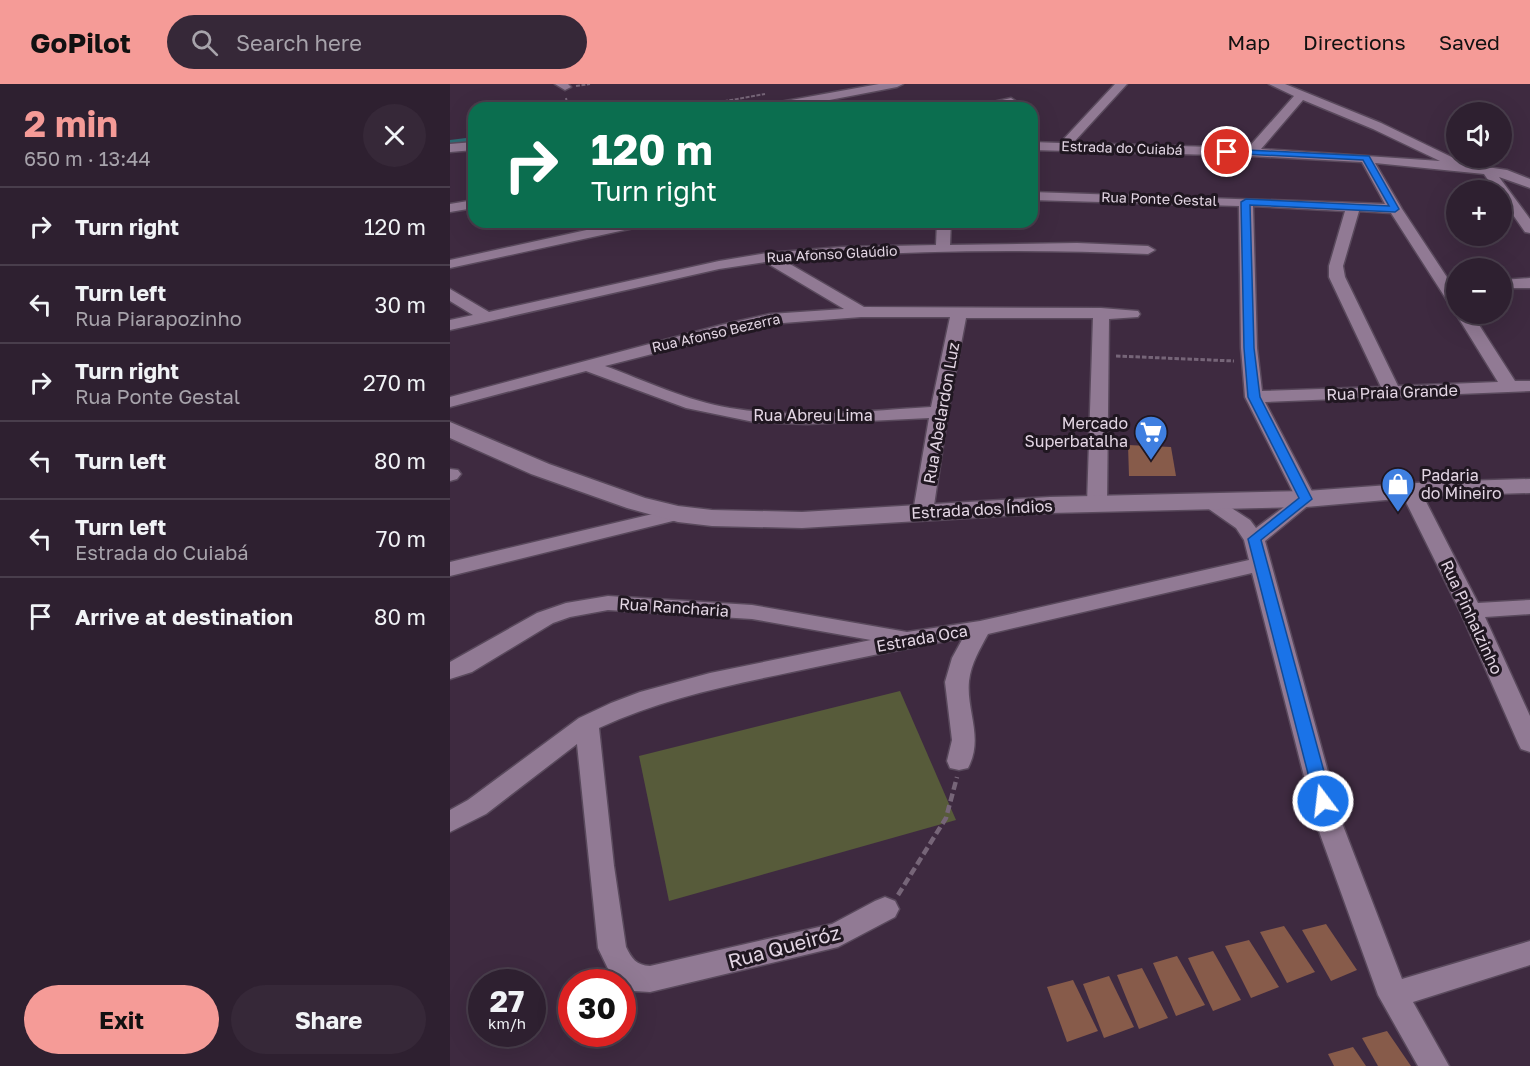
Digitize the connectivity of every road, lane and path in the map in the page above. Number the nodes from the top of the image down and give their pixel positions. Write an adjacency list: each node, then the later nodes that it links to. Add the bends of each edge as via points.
1 (897, 84): 7 (street)
2 (1121, 84): 10 (street)
3 (1275, 84): 5 (street)
4 (765, 94): 6 (path)
5 (1300, 96): 12 (street); 14 (street)
6 (720, 102)
7 (801, 102)
8 (468, 146): 11 (street)
9 (1038, 146): 10 (street, Estrada do Cuiabá)
10 (1064, 146): 12 (street, Estrada do Cuiabá)
11 (450, 148)
12 (1251, 152): 13 (street, Estrada do Cuiabá)
13 (1366, 158): 15 (street, Estrada do Cuiabá); 24 (street)
14 (1446, 159)
15 (1446, 165)
16 (1469, 168): 17 (street)
17 (1488, 171): 18 (street); 27 (street)
18 (1530, 184)
19 (1038, 196): 20 (street, Rua Ponte Gestal)
20 (1246, 202): 22 (street, Rua Ponte Gestal); 44 (street)
21 (468, 205): 23 (street)
22 (1353, 207): 24 (street, Rua Ponte Gestal); 48 (street, via 1335,266 1337,277)
23 (450, 208)
24 (1395, 209): 32 (street)
25 (615, 228): 31 (street)
26 (944, 228): 28 (street)
27 (1530, 229)
28 (943, 249): 29 (street, Rua Afonso Glaúdio); 30 (street, Rua Afonso Glaúdio)
29 (1148, 250)
30 (767, 256): 36 (street); 40 (street, Rua Afonso Glaúdio)
31 (450, 264)
32 (1446, 277)
33 (1530, 283): 34 (street)
34 (1512, 284)
35 (450, 294): 40 (street)
36 (861, 312): 38 (street, Rua Afonso Bezerra); 45 (street, Rua Afonso Bezerra, via 745,324)
37 (1101, 313): 38 (street, Rua Afonso Bezerra); 39 (street, Rua Afonso Bezerra); 43 (street)
38 (960, 314): 51 (street, Rua Abelardon Luz)
39 (1132, 314)
40 (485, 316): 42 (street, Rua Afonso Glaúdio)
41 (1470, 324): 47 (street)
42 (450, 325)
43 (1102, 356): 44 (path); 57 (street)
44 (1250, 361): 49 (street)
45 (586, 365): 50 (street, Rua Afonso Bezerra); 51 (street, Rua Abreu Lima, via 689,403 752,416)
46 (1530, 386): 47 (street, Rua Praia Grande)
47 (1510, 387): 48 (street, Rua Praia Grande)
48 (1392, 392): 49 (street, Rua Praia Grande)
49 (1254, 397): 55 (street)
50 (450, 402)
51 (939, 412): 58 (street, Rua Abelardon Luz)
52 (450, 429): 59 (street, Estrada dos Índios, via 551,473)
53 (1530, 486): 54 (street, Estrada dos Índios)
54 (1411, 492): 55 (street, Estrada dos Índios); 64 (street, Rua Pinhalzinho)
55 (1306, 499): 56 (street, Estrada dos Índios); 60 (street)
56 (1206, 500): 57 (street, Estrada dos Índios); 60 (street, via 1243,524)
57 (1097, 504): 58 (street, Estrada dos Índios)
58 (923, 512): 59 (street, Estrada dos Índios, via 802,520)
59 (678, 514): 62 (street)
60 (1254, 539): 61 (street)
61 (1262, 564): 65 (street, Estrada Oca); 74 (street, via 1329,823)
62 (450, 568)
63 (1530, 607): 64 (street)
64 (1471, 611): 69 (street, Rua Pinhalzinho)
65 (980, 628): 66 (street, Estrada Oca); 70 (street, via 963,658 957,682 964,740)
66 (912, 639): 67 (street, Rua Rancharia, via 753,612 608,603 545,618); 68 (street, Estrada Oca, via 710,681 648,698)
67 (450, 672)
68 (587, 724): 71 (street, Estrada Oca, via 477,807); 72 (street, Rua Queiróz, via 612,948 622,968 634,978 650,979 838,935)
69 (1530, 743)
70 (959, 761): 72 (path, via 946,818 903,889)
71 (450, 822)
72 (885, 909)
73 (1530, 953): 74 (street)
74 (1393, 996): 75 (street)
75 (1434, 1066)

